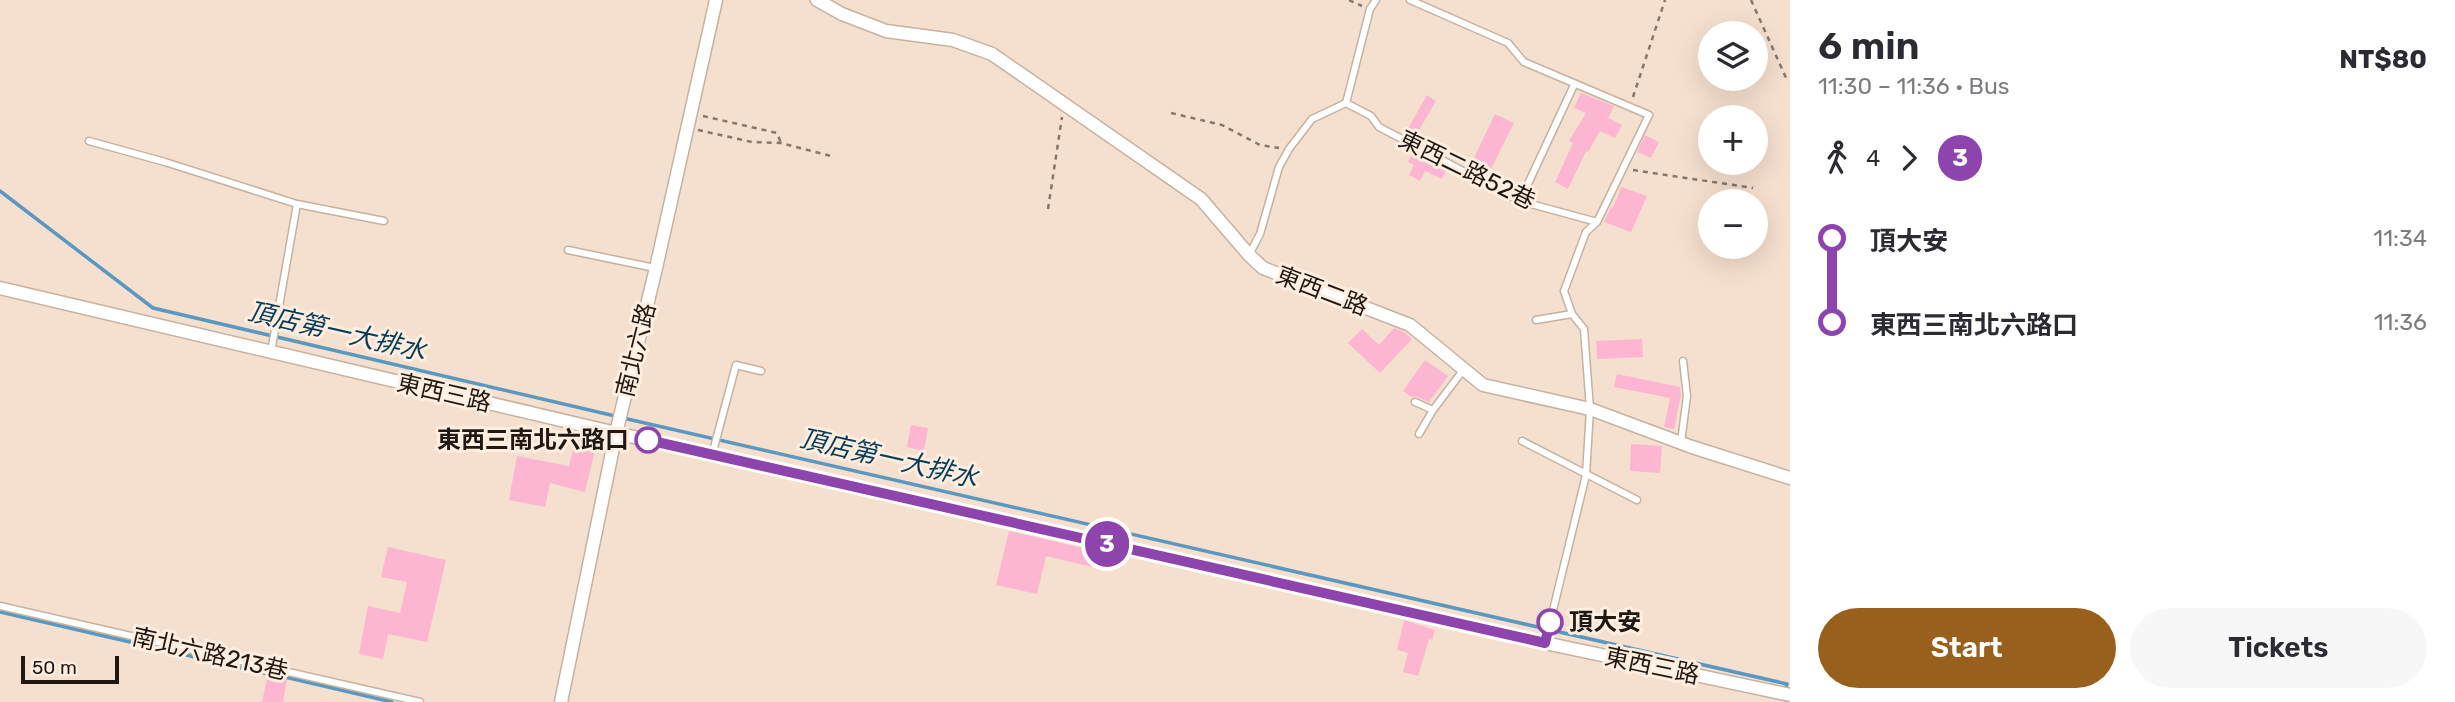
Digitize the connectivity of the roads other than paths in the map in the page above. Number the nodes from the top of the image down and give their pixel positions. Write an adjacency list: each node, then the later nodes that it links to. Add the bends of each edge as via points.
1 (716, 0): 14 (street, 南北六路)
2 (817, 0): 13 (street, 東西二路, via 886,31 953,40 992,54 1201,199)
3 (1376, 0): 6 (lane)
4 (1410, 0): 5 (lane, via 1508,43 1524,62)
5 (1574, 85): 8 (lane); 11 (lane, via 1649,115)
6 (1346, 103): 8 (lane, 東西二路52巷, via 1371,116 1379,127); 13 (lane, via 1312,119 1289,149)
7 (89, 141): 9 (lane)
8 (1520, 201): 11 (lane, 東西二路52巷)
9 (297, 205): 10 (lane); 18 (lane)
10 (384, 220)
11 (1597, 222): 16 (lane, via 1586,232 1564,291)
12 (568, 250): 14 (lane)
13 (1249, 255): 20 (street, 東西二路, via 1263,268 1410,325)
14 (656, 268): 25 (street, 南北六路)
15 (0, 288): 18 (street, 東西三路)
16 (1572, 314): 17 (lane); 23 (lane, via 1584,329)
17 (1536, 320)
18 (271, 352): 25 (street, 東西三路)
19 (1683, 361): 28 (lane, via 1687,396)
20 (1464, 369): 23 (street, 東西二路, via 1483,385); 24 (lane)
21 (761, 371): 29 (lane, via 736,365)
22 (1415, 402): 24 (lane)
23 (1590, 409): 28 (street, 東西二路); 30 (lane)
24 (1433, 410): 26 (lane)
25 (615, 433): 29 (street, 東西三路); 38 (street, 南北六路)
26 (1419, 434)
27 (1522, 441): 30 (lane)
28 (1681, 442): 31 (street, 東西二路)
29 (712, 455): 34 (street, 東西三路)
30 (1586, 475): 32 (lane); 34 (lane)
31 (1790, 478)
32 (1637, 500)
33 (0, 606): 37 (lane, 南北六路213巷)
34 (1545, 643): 36 (street, 東西三路)
35 (1790, 695): 36 (street, 東西三路)
36 (1768, 696)
37 (420, 702)
38 (561, 702)

